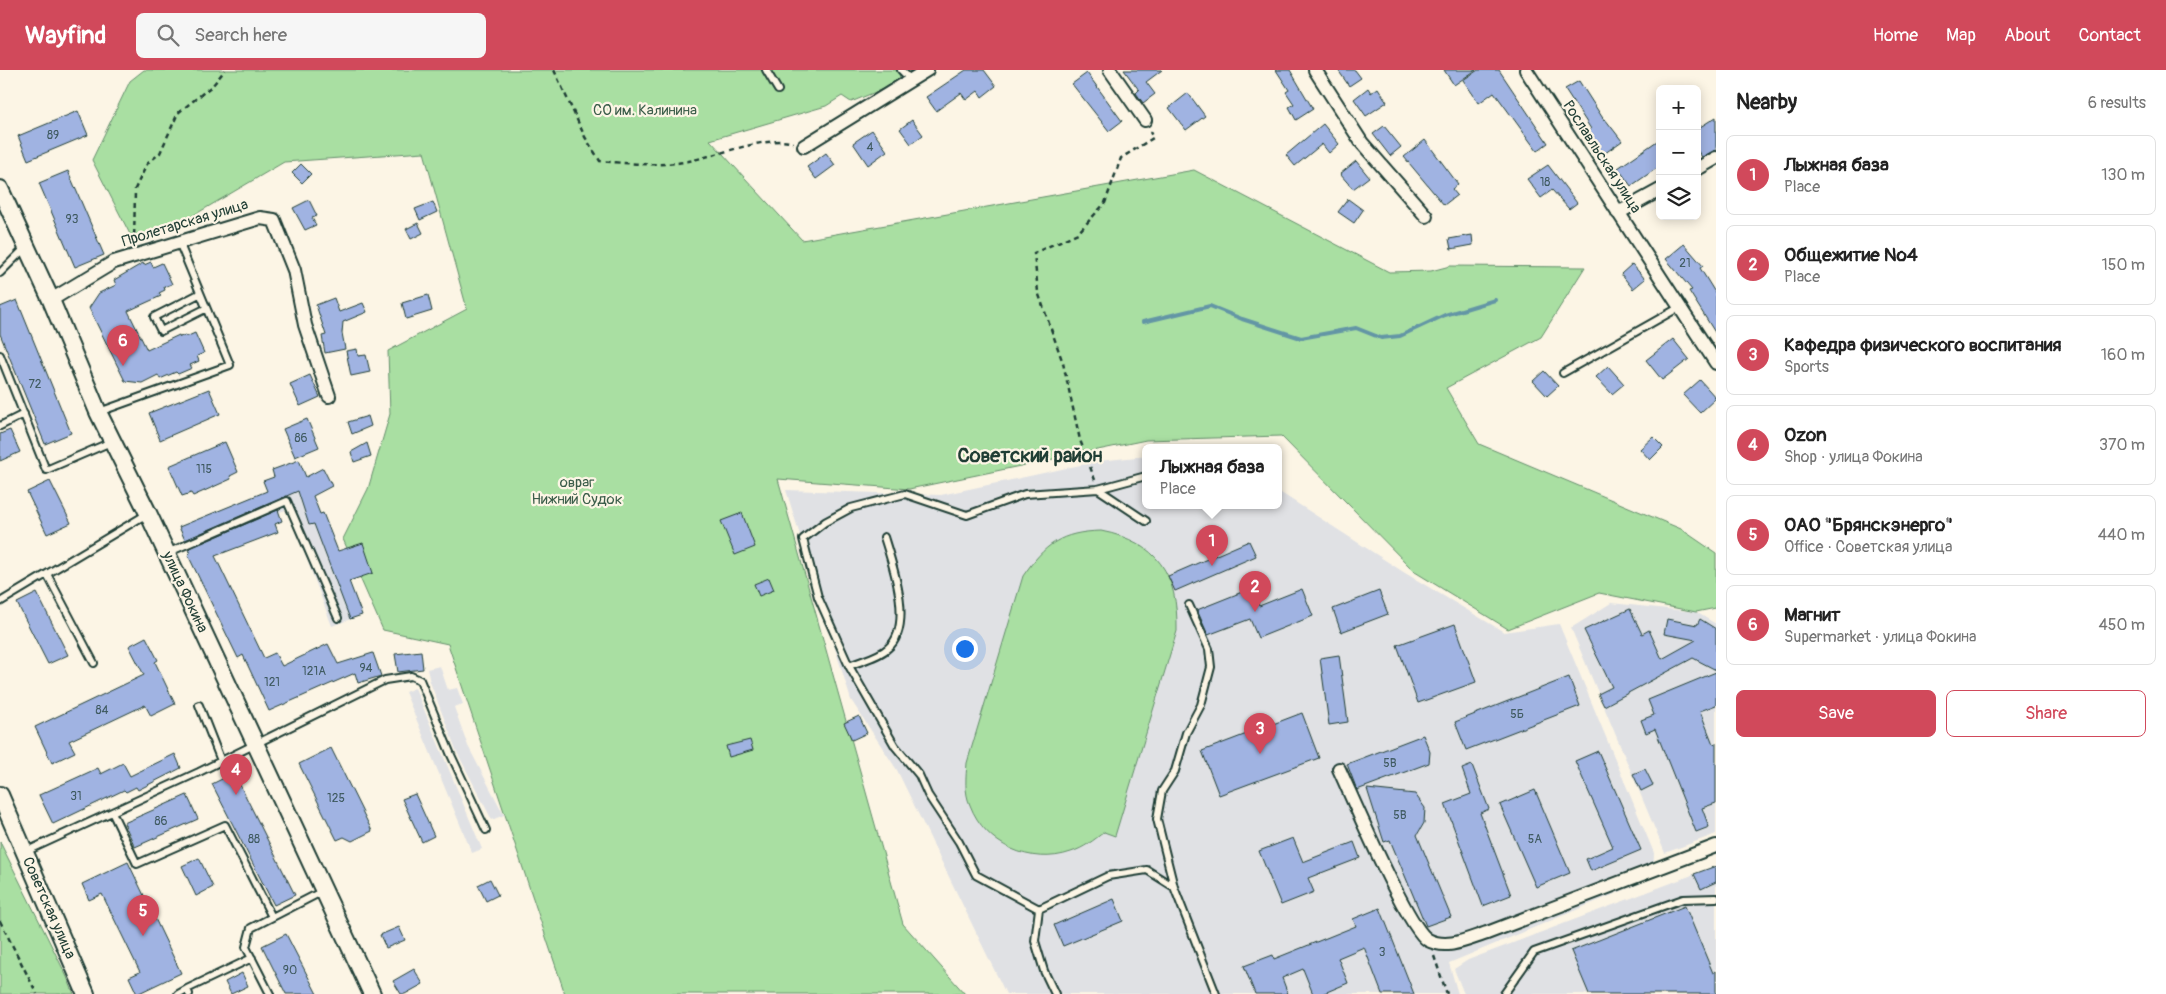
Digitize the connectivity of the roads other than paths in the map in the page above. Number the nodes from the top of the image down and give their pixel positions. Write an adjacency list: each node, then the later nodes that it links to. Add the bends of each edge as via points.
1 (766, 70): 8 (lane)
2 (901, 70): 7 (lane)
3 (928, 70): 7 (street)
4 (1110, 70): 9 (street)
5 (1315, 70): 16 (street, via 1362,143)
6 (1526, 70): 15 (street, Рославльская улица)
7 (911, 80): 10 (street)
8 (778, 90)
9 (1145, 120)
10 (804, 146)
11 (1716, 158): 12 (street)
12 (1701, 167)
13 (0, 189): 18 (main road, улица Фокина)
14 (1656, 192): 15 (street)
15 (1618, 213): 22 (street, Рославльская улица)
16 (1426, 216)
17 (180, 242): 20 (lane); 21 (street, Пролетарская улица, via 114,262); 27 (street, Пролетарская улица, via 260,218 274,220 294,270 305,325)
18 (25, 248): 19 (lane); 21 (main road, улица Фокина)
19 (0, 273)
20 (199, 294): 23 (lane); 23 (lane, via 154,317 161,331)
21 (50, 300): 28 (main road, улица Фокина)
22 (1680, 308): 25 (street, Рославльская улица); 26 (lane)
23 (206, 309): 28 (lane, via 230,365)
24 (0, 355): 29 (lane)
25 (1716, 363)
26 (1563, 373)
27 (329, 396)
28 (98, 412): 31 (main road, улица Фокина)
29 (24, 414): 30 (lane); 31 (lane, via 46,470)
30 (0, 426)
31 (112, 442): 34 (main road, улица Фокина)
32 (1142, 477): 33 (lane)
33 (1098, 489): 35 (lane); 43 (lane, via 1025,494 967,515 905,494 851,508 825,522 803,540 818,597)
34 (148, 513): 37 (main road, улица Фокина); 38 (lane)
35 (1146, 521)
36 (884, 537): 43 (lane, via 895,572 899,634 887,649)
37 (167, 553): 41 (lane, via 287,501); 45 (main road, улица Фокина)
38 (47, 574): 39 (lane); 42 (lane)
39 (0, 602)
40 (1189, 605): 53 (lane, via 1210,649 1211,667 1175,771 1162,791 1157,819)
41 (338, 618)
42 (94, 663)
43 (849, 666): 56 (lane, via 895,746 919,775 976,875)
44 (199, 705): 46 (lane)
45 (257, 744): 46 (lane); 50 (lane, via 385,680 411,676 420,680); 54 (main road, улица Фокина)
46 (221, 761): 49 (lane)
47 (1339, 769): 51 (street, via 1404,907 1421,935 1444,944 1487,934)
48 (0, 795): 52 (main road, Советская улица)
49 (112, 812): 52 (lane); 57 (lane, via 137,864 225,825)
50 (486, 830)
51 (1716, 846)
52 (24, 852): 60 (main road, Советская улица)
53 (1174, 887): 56 (lane, via 1147,870 1108,876); 65 (lane)
54 (324, 890): 57 (lane); 63 (main road, улица Фокина)
55 (1716, 898): 66 (lane, via 1683,899 1534,952)
56 (1039, 909): 64 (lane, via 1035,941)
57 (272, 917): 58 (lane, via 251,928 246,947)
58 (252, 958): 59 (lane); 62 (lane)
59 (188, 992): 61 (lane)
60 (86, 994)
61 (178, 994)
62 (270, 994)
63 (372, 994)
64 (1055, 994)
65 (1216, 994)
66 (1504, 994)

